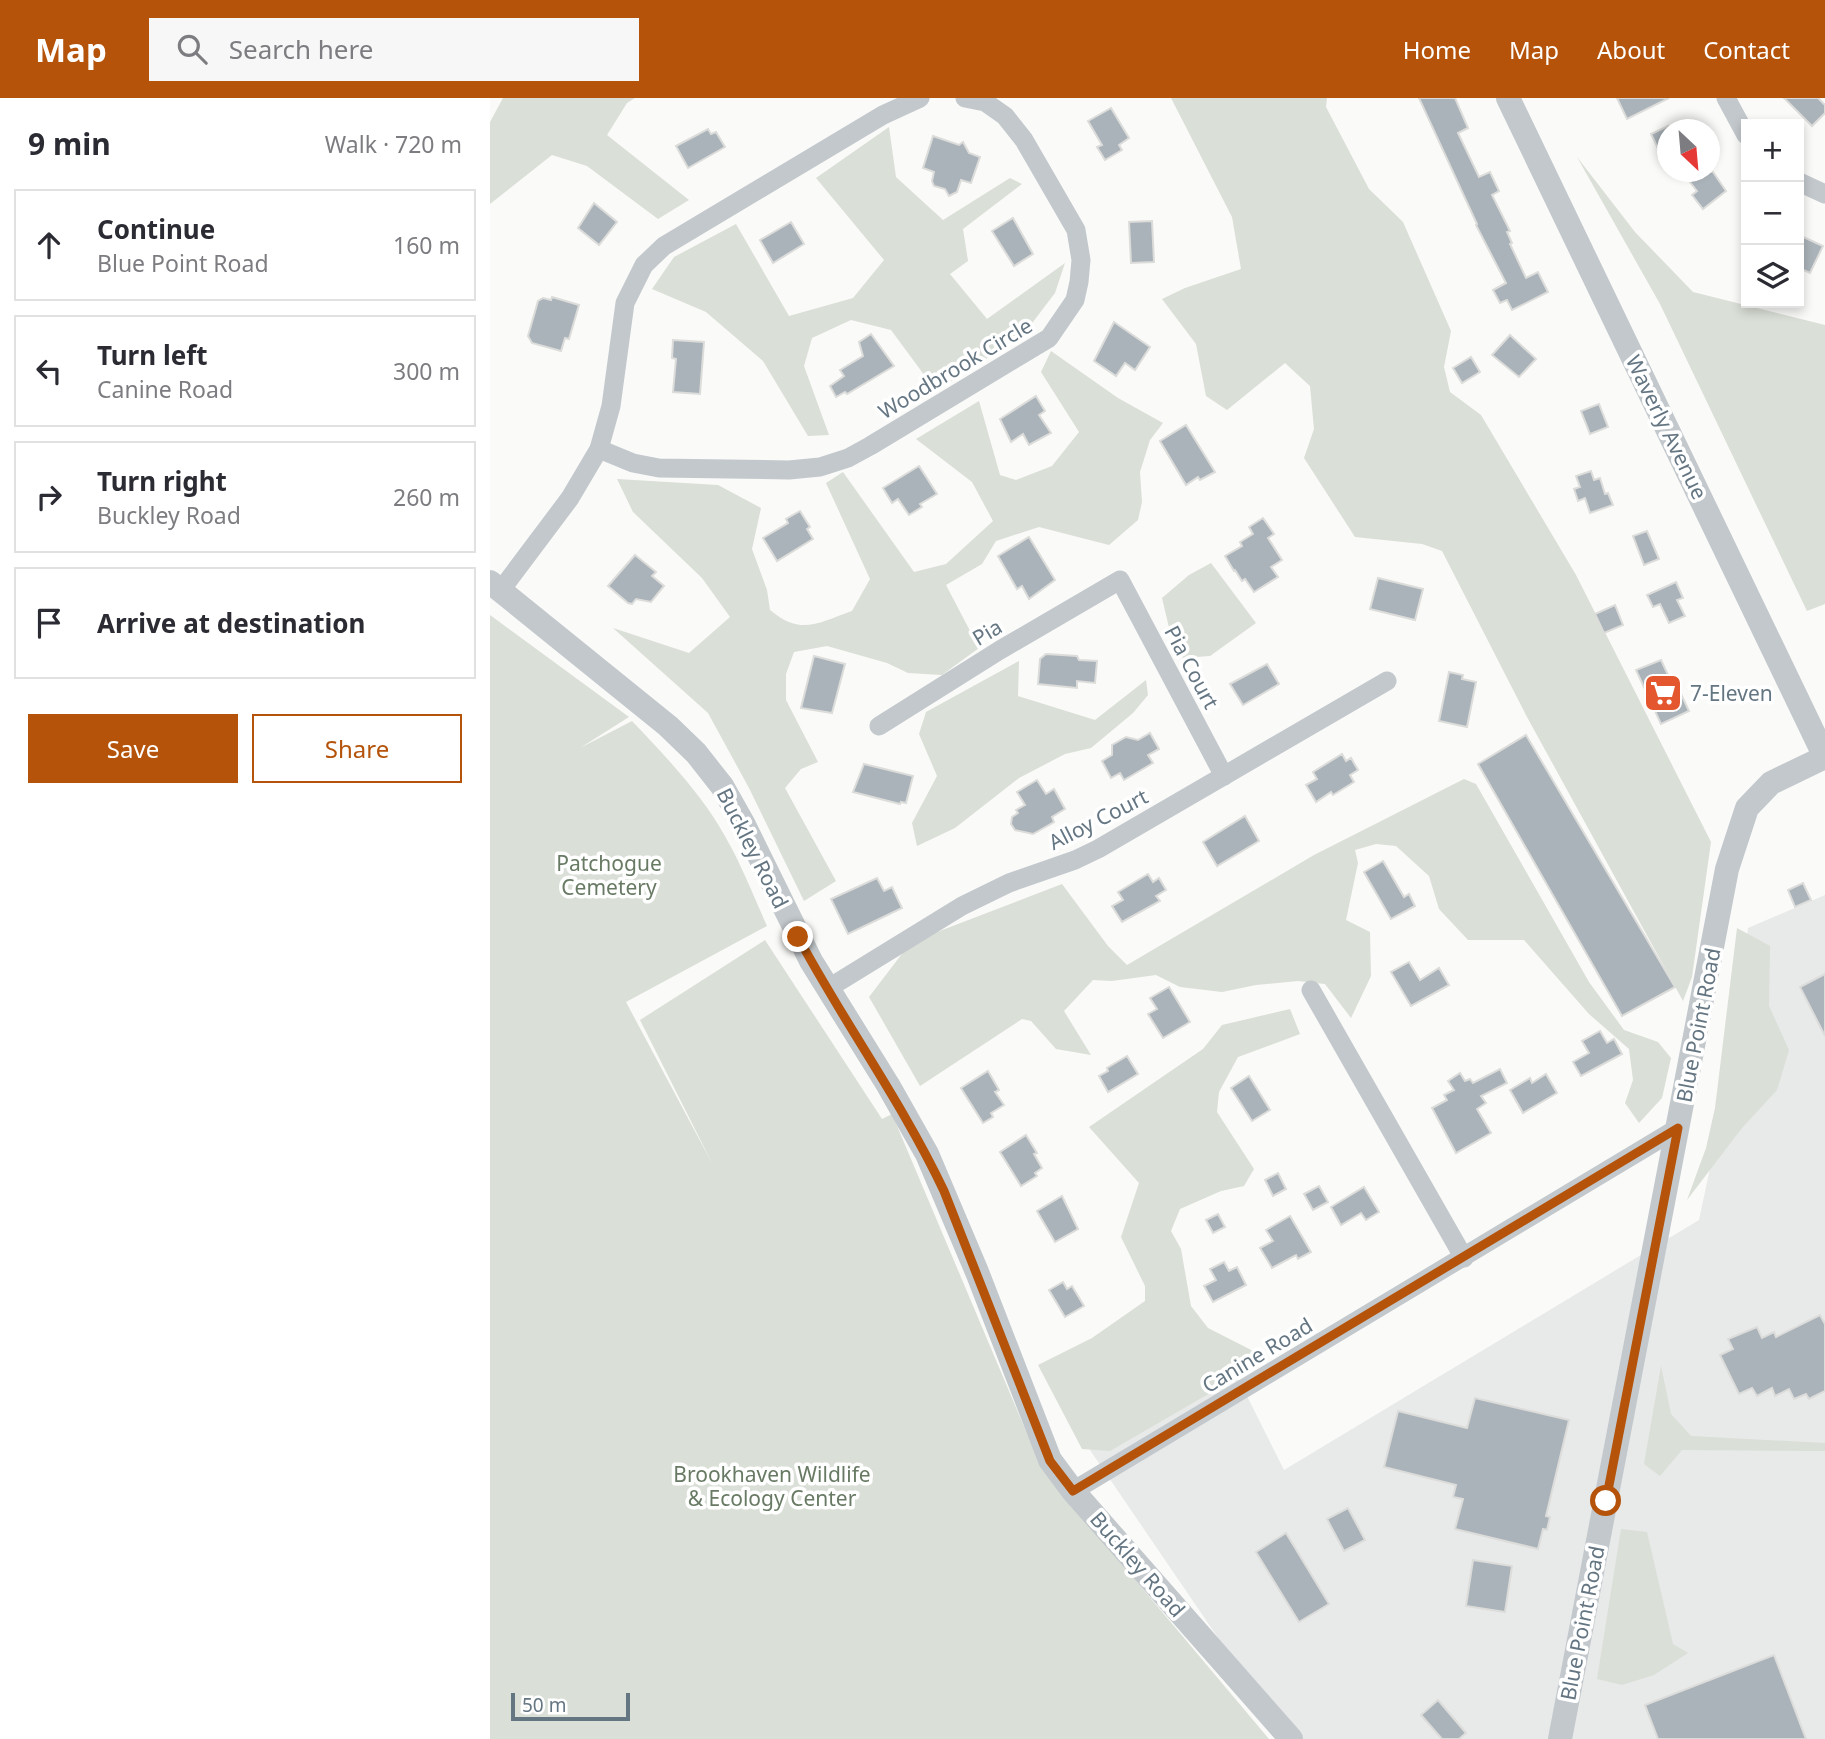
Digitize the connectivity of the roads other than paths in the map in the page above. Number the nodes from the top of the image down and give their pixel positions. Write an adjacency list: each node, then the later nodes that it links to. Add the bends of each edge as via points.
1 (920, 98): 8 (street, via 883,115 664,246 644,265 625,303 611,406)
2 (965, 98): 8 (street, Woodbrook Circle, via 985,102 1005,116 1076,230 1081,260 1075,300 1049,338 870,446 820,467 659,468)
3 (1508, 98): 13 (street, Waverly Avenue)
4 (1726, 98): 5 (street)
5 (1741, 126)
6 (1804, 184): 7 (street)
7 (1825, 194)
8 (599, 449): 10 (street, via 570,498)
9 (1120, 580): 12 (street, Pia); 14 (street, Pia Court)
10 (495, 586): 15 (street, Buckley Road, via 668,726 709,768 738,814)
11 (1387, 681): 14 (street, Alloy Court)
12 (879, 726)
13 (1825, 757): 17 (street, Blue Point Road, via 1771,783 1747,808 1727,869)
14 (1224, 776): 15 (street, Alloy Court, via 1098,849 962,906)
15 (827, 989): 19 (street, Buckley Road, via 927,1154 1050,1461)
16 (1311, 990): 18 (street)
17 (1678, 1128): 18 (street, Canine Road); 21 (street, Blue Point Road)
18 (1464, 1258): 19 (street, Canine Road)
19 (1073, 1491): 20 (street, Buckley Road)
20 (1291, 1739)
21 (1560, 1739)

